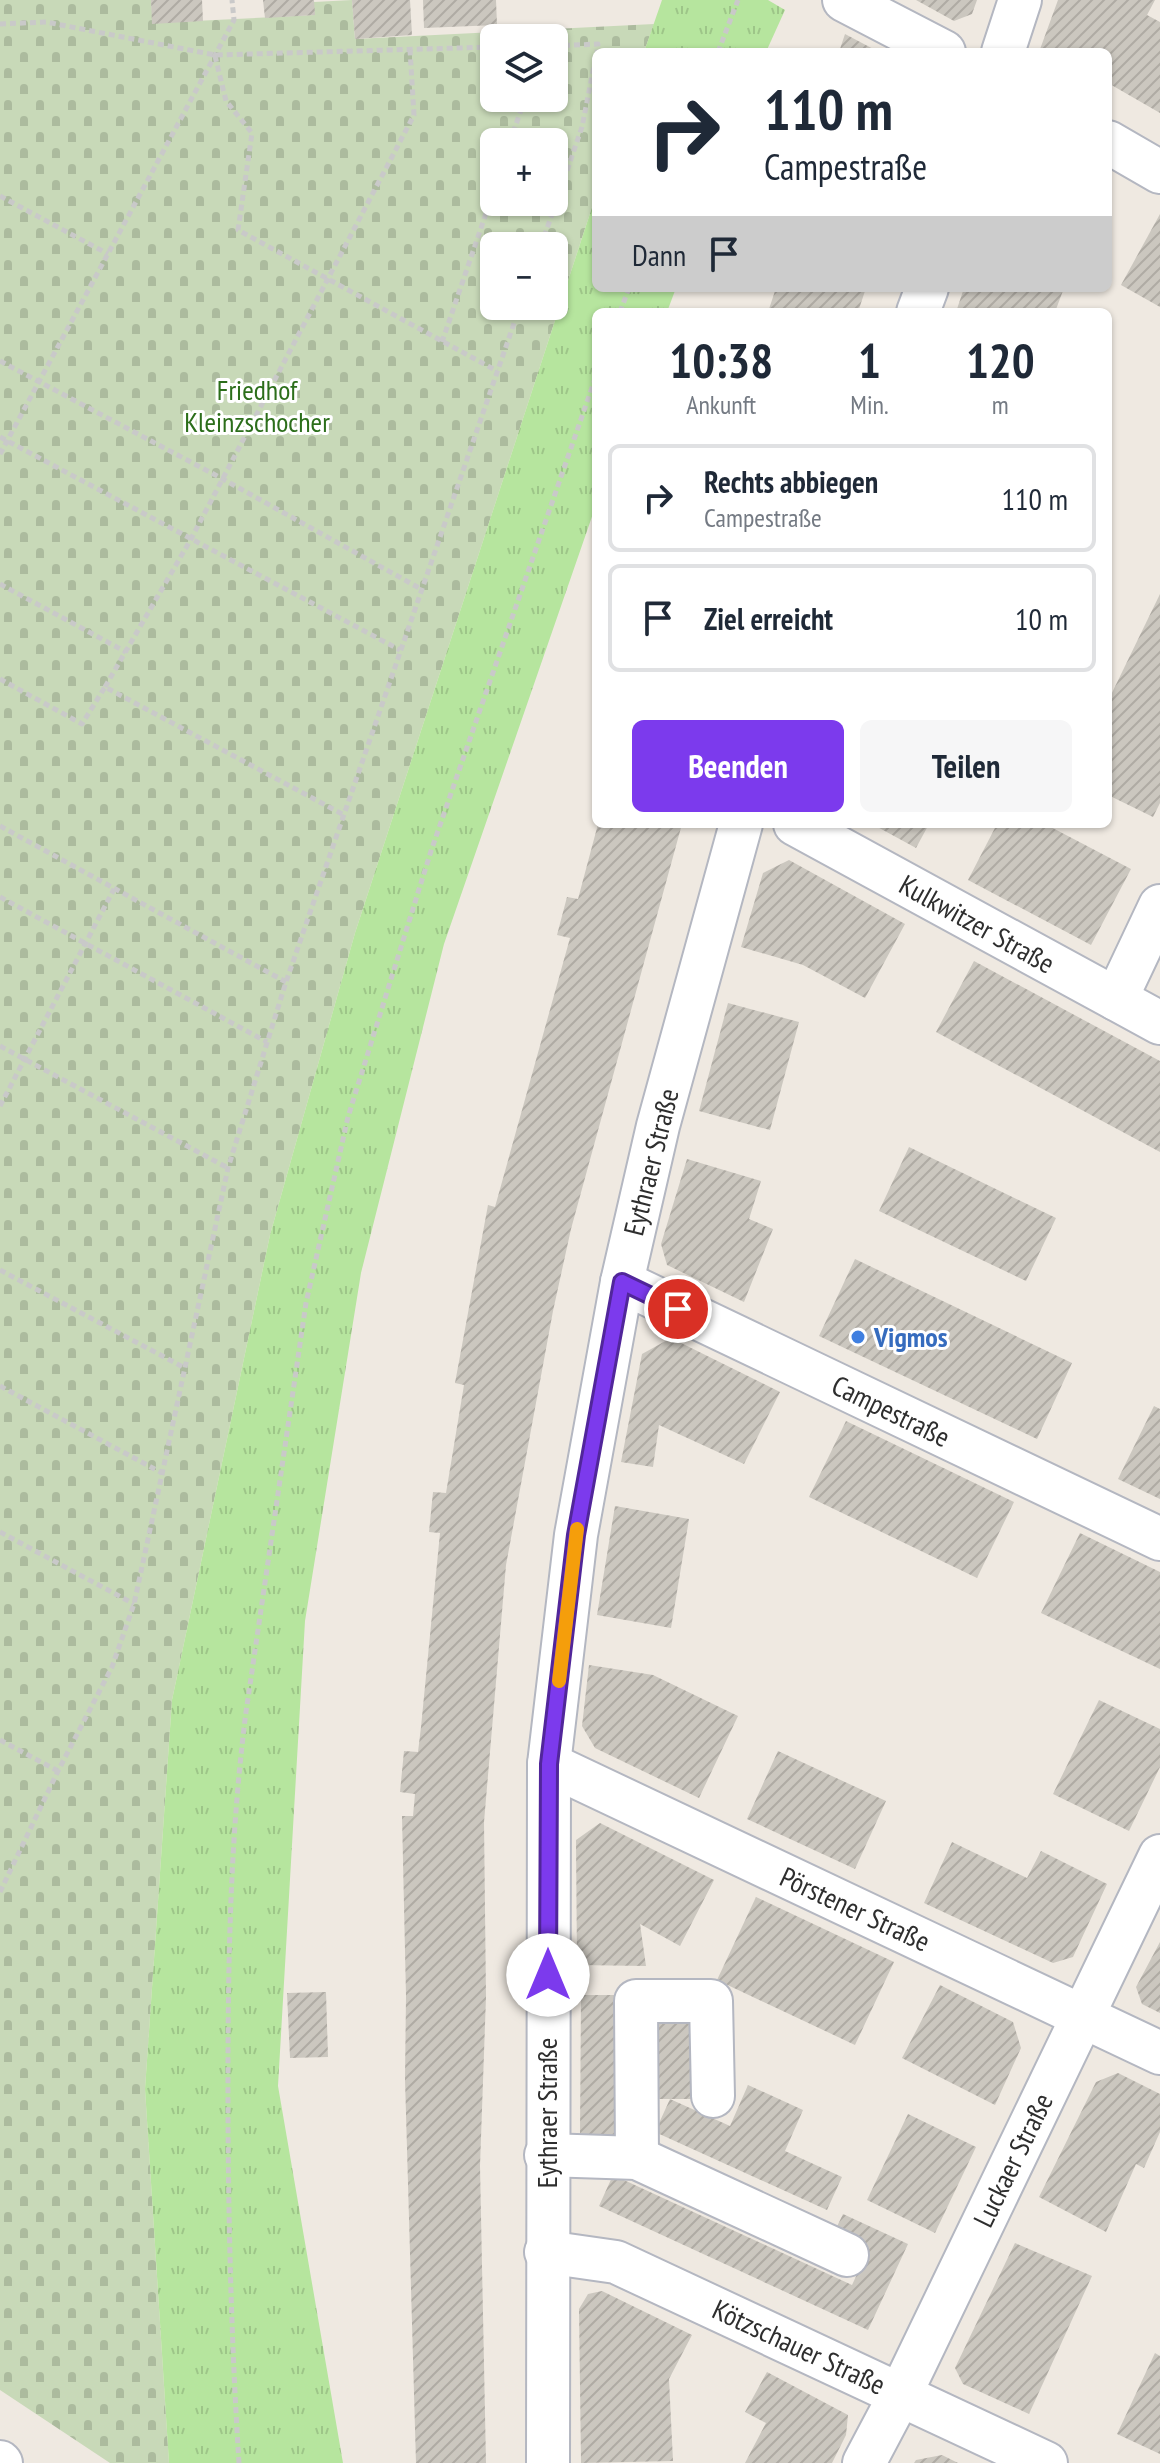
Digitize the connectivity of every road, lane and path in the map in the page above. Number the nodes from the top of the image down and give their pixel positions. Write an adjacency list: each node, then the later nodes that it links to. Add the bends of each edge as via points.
1 (232, 0): 13 (path, via 234,20)
2 (738, 0): 9 (path)
3 (844, 0): 10 (street)
4 (1020, 0): 11 (street)
5 (0, 24): 13 (path, via 46,22)
6 (568, 45): 8 (path, via 598,44)
7 (480, 48): 12 (path)
8 (597, 48)
9 (720, 48)
10 (936, 48)
11 (1004, 48)
12 (410, 50): 13 (path); 21 (path, via 414,115)
13 (215, 55): 20 (path); 21 (path, via 226,101 252,133 238,230)
14 (592, 75): 19 (path, via 582,127)
15 (1112, 144): 16 (street)
16 (1160, 172)
17 (0, 196): 20 (path)
18 (485, 216): 23 (path)
19 (546, 232)
20 (108, 254): 26 (path)
21 (328, 279): 23 (path); 31 (path)
22 (515, 320): 25 (path)
23 (442, 342): 25 (path)
24 (0, 361): 26 (path)
25 (497, 371): 34 (path)
26 (39, 382): 29 (path); 31 (path)
27 (592, 388): 76 (path, via 388,983 348,1117 306,1303 237,1779 228,2215)
28 (0, 437): 29 (path)
29 (7, 441): 30 (path); 32 (path)
30 (0, 454)
31 (221, 478): 32 (path); 34 (path)
32 (191, 539): 35 (path); 36 (path)
33 (0, 584): 36 (path)
34 (421, 589): 35 (path)
35 (400, 650): 39 (path)
36 (126, 652): 38 (path)
37 (0, 679): 38 (path, via 82,724)
38 (105, 687): 39 (path)
39 (344, 815): 47 (path)
40 (0, 826): 43 (path)
41 (740, 828): 56 (street, Eythraer Straße, via 658,1126)
42 (802, 828): 48 (street, Kulkwitzer Straße)
43 (114, 889): 46 (path); 47 (path)
44 (0, 897): 46 (path)
45 (1160, 906): 48 (street)
46 (86, 943): 50 (path); 52 (path)
47 (286, 982): 50 (path)
48 (1116, 999): 49 (street, Kulkwitzer Straße)
49 (1160, 1023)
50 (267, 1042): 54 (path)
51 (0, 1046): 52 (path)
52 (25, 1059): 53 (path); 54 (path)
53 (0, 1106)
54 (228, 1168): 57 (path)
55 (0, 1270): 57 (path)
56 (622, 1282): 61 (street, Campestraße); 64 (street, Eythraer Straße, via 576,1535)
57 (185, 1368): 59 (path)
58 (0, 1386): 59 (path)
59 (162, 1473): 62 (path)
60 (0, 1532): 62 (path)
61 (1160, 1539)
62 (134, 1604): 65 (path, via 112,1667)
63 (0, 1740): 65 (path)
64 (549, 1764): 68 (street, Pörstener Straße); 71 (street, Eythraer Straße)
65 (58, 1771): 67 (path)
66 (1160, 1856): 68 (street, Luckaer Straße)
67 (0, 1892)
68 (1083, 2016): 69 (street, Pörstener Straße); 75 (street, Luckaer Straße)
69 (1160, 2053)
70 (713, 2096): 72 (street, via 711,2001 636,2001)
71 (546, 2155): 72 (street); 73 (street, Eythraer Straße)
72 (637, 2158): 74 (street)
73 (546, 2252): 75 (street, Kötzschauer Straße, via 616,2262); 77 (street, Eythraer Straße)
74 (847, 2255)
75 (900, 2395): 78 (street, Luckaer Straße); 79 (street, Kötzschauer Straße)
76 (239, 2463)
77 (548, 2463)
78 (864, 2463)
79 (1046, 2463)

